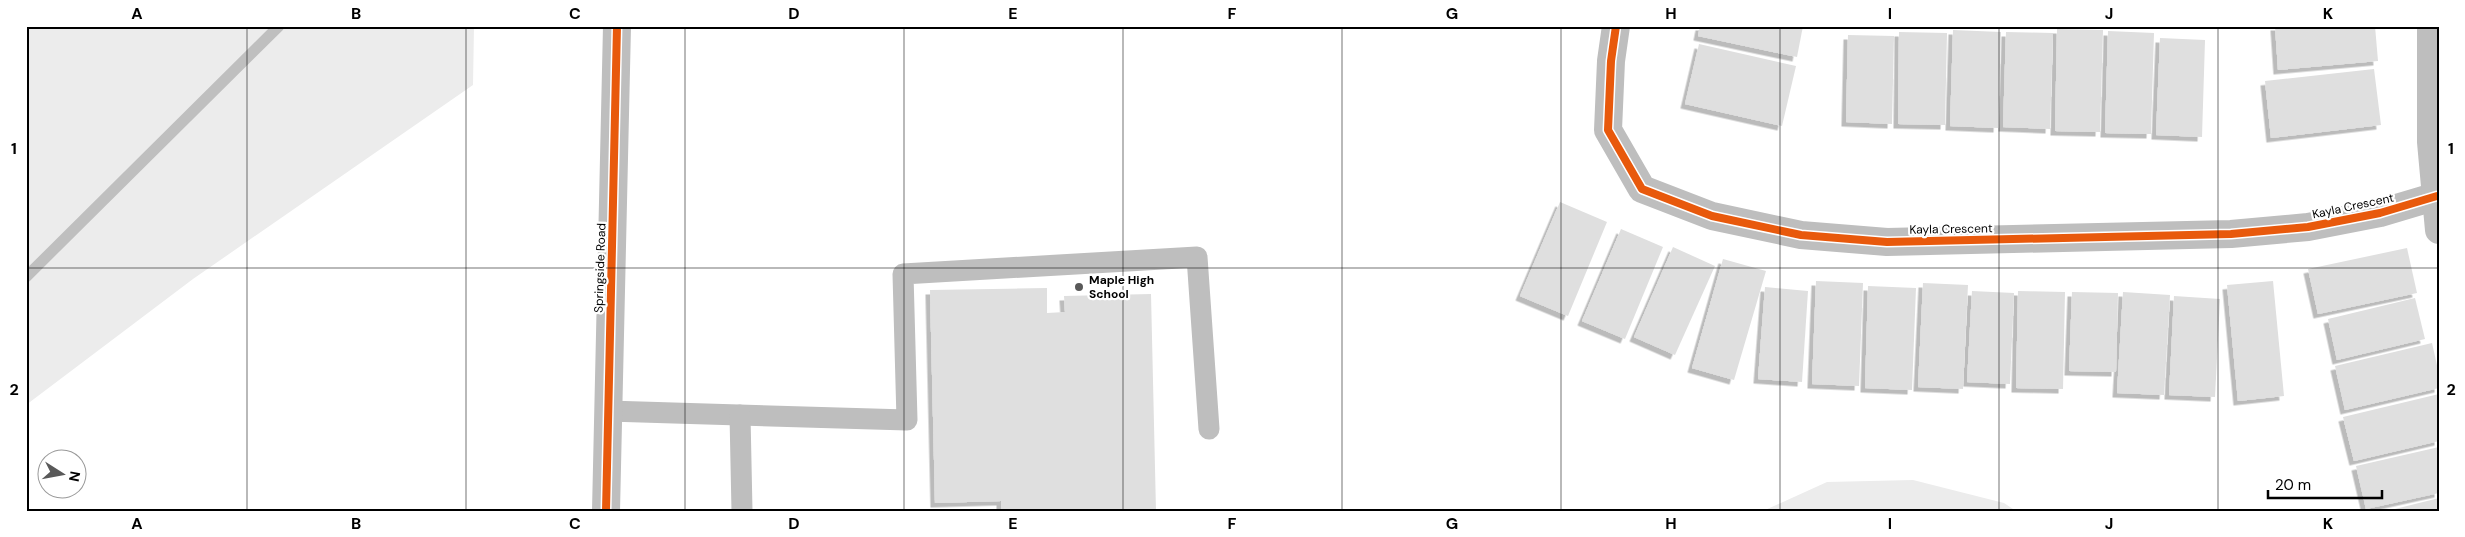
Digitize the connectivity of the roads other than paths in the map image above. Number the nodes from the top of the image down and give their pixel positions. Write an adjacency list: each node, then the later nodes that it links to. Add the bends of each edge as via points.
1 (617, 26): 6 (street, Springside Road)
2 (1616, 26): 4 (street, Kayla Crescent, via 1608,130 1642,190 1712,216 1800,235 1887,242 2231,234 2308,227 2380,213)
3 (2431, 26): 4 (street, via 2431,142)
4 (2436, 196): 5 (street)
5 (2439, 230)
6 (608, 411): 7 (lane); 9 (street, Springside Road)
7 (740, 415): 8 (lane, via 907,420 903,274 1197,257); 10 (lane)
8 (1209, 429)
9 (606, 511)
10 (742, 511)

